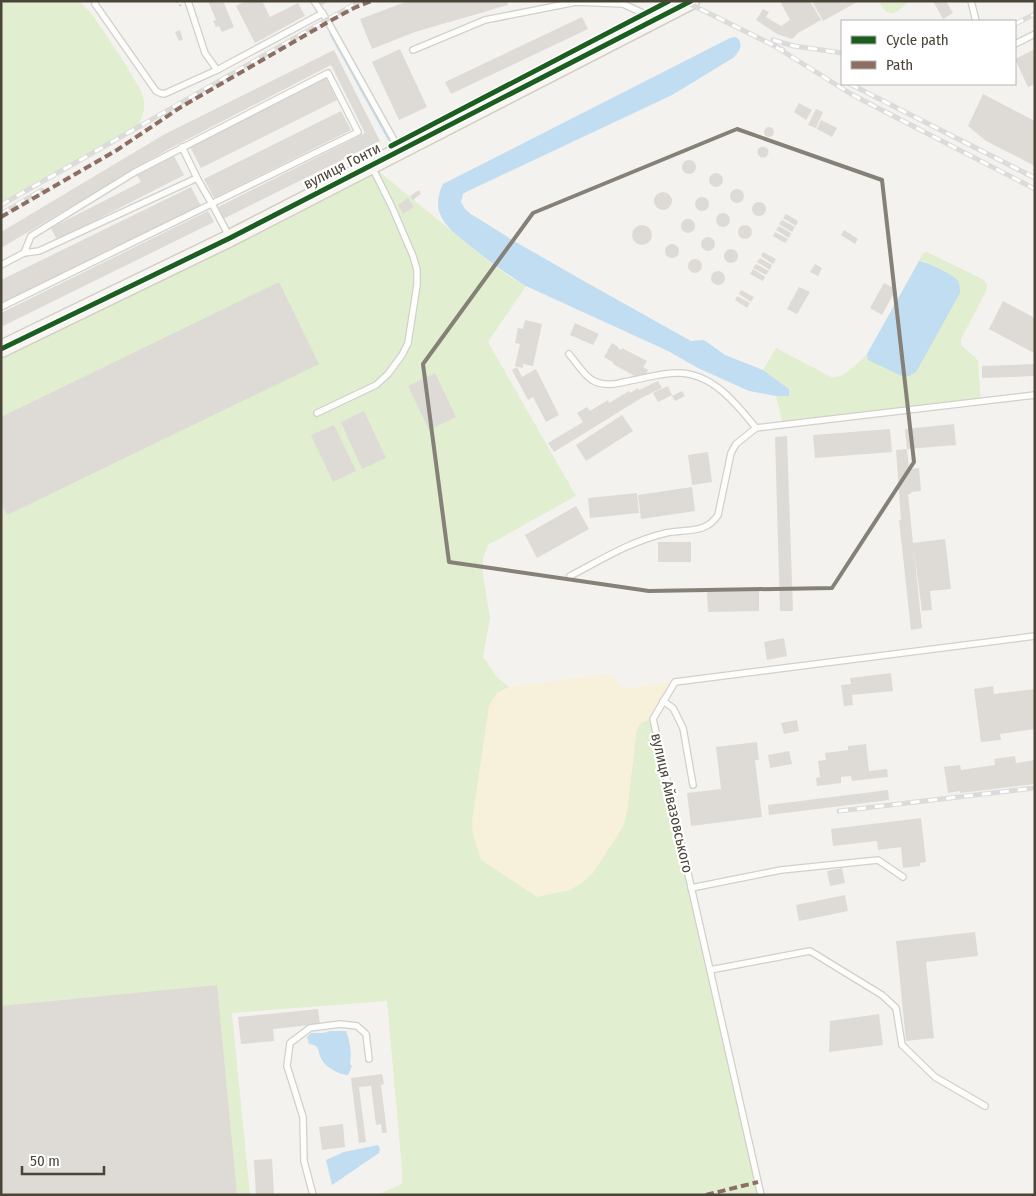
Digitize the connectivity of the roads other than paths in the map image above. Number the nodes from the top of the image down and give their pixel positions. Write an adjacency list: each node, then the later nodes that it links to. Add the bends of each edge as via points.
1 (188, 1): 12 (lane, via 205,53)
2 (314, 1): 6 (lane)
3 (691, 1): 8 (street, вулиця Гонти)
4 (971, 1): 7 (lane)
5 (95, 4): 12 (lane, via 160,94)
6 (323, 13): 12 (lane); 14 (lane)
7 (976, 20)
8 (652, 21): 11 (lane, via 623,4 576,2 485,20); 14 (street, вулиця Гонти)
9 (1035, 34): 10 (lane)
10 (1016, 44)
11 (413, 50)
12 (217, 70)
13 (182, 147): 16 (lane); 17 (lane, via 328,72 358,132); 19 (lane, via 31,236)
14 (400, 150): 15 (street, вулиця Гонти)
15 (371, 165): 18 (street, вулиця Гонти); 25 (lane, via 417,270 408,343 388,374 376,385)
16 (196, 178): 17 (lane); 19 (lane, via 39,251)
17 (212, 204): 18 (lane); 21 (lane)
18 (230, 238): 22 (street, вулиця Гонти)
19 (24, 253): 20 (lane)
20 (1, 265)
21 (1, 307)
22 (1, 349)
23 (569, 354): 26 (lane, via 590,379 602,384 664,374 699,377 723,392)
24 (1035, 396): 26 (lane)
25 (317, 413)
26 (756, 428): 27 (lane, via 736,444 731,454 718,515 713,522 706,527 666,533 631,544)
27 (570, 576)
28 (1035, 636): 29 (lane, вулиця Айвазовського, via 674,682)
29 (663, 701): 30 (lane, via 673,708 683,728); 32 (lane, вулиця Айвазовського, via 653,719)
30 (693, 785)
31 (904, 877): 32 (lane, via 878,860 781,870)
32 (691, 888): 33 (lane, вулиця Айвазовського)
33 (710, 970): 35 (lane, via 810,951 882,995 896,1008 902,1045 935,1077); 37 (lane, вулиця Айвазовського)
34 (369, 1059): 36 (lane, via 366,1034 357,1026 340,1024 310,1028 290,1043 287,1066 303,1117 304,1161)
35 (986, 1106)
36 (313, 1195)
37 (761, 1195)

